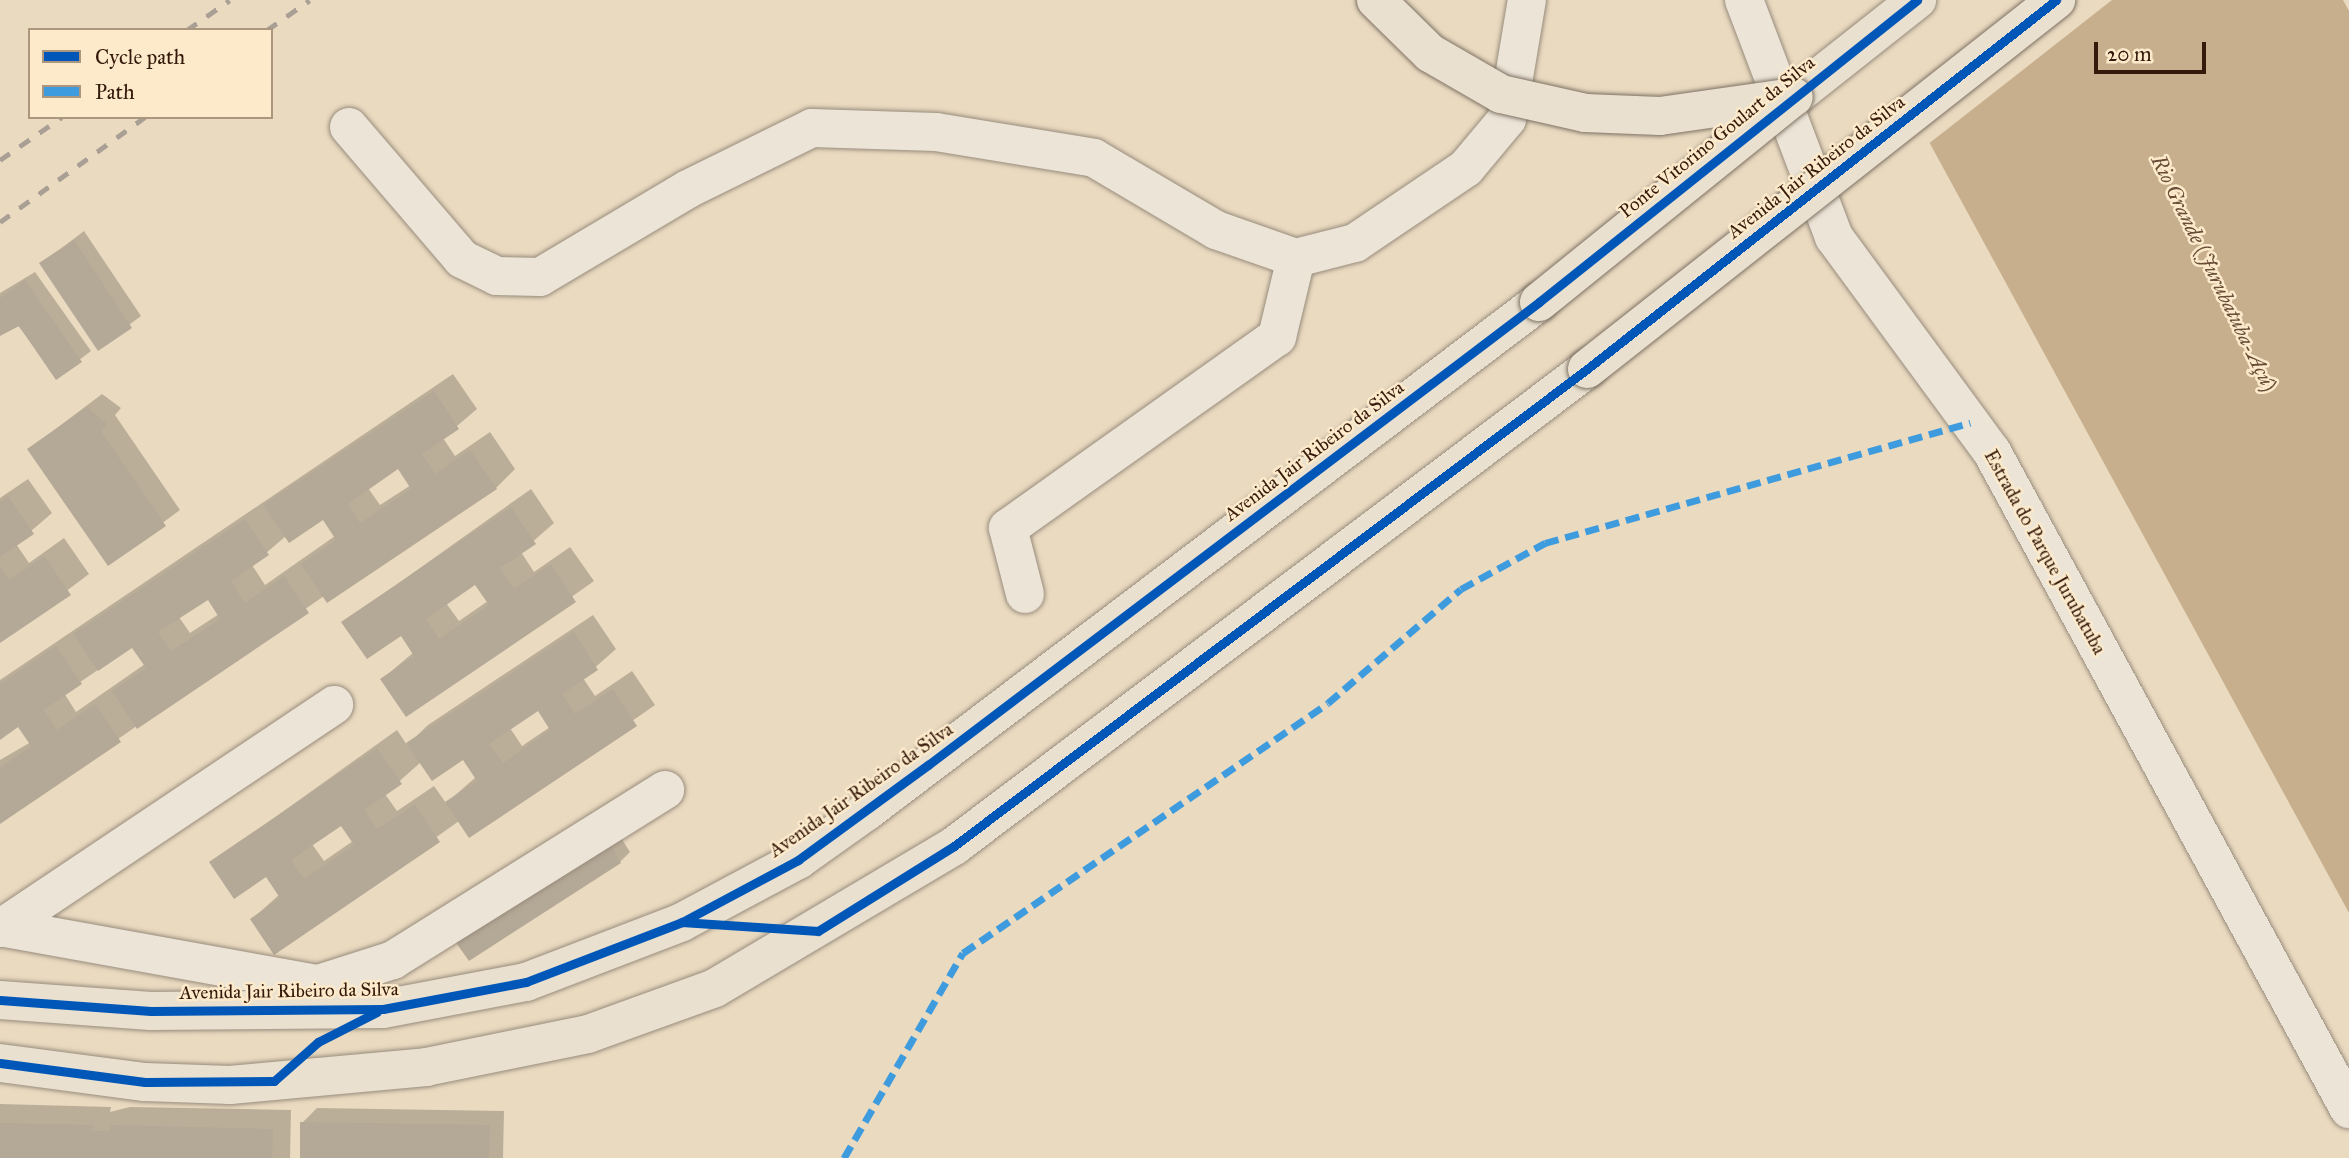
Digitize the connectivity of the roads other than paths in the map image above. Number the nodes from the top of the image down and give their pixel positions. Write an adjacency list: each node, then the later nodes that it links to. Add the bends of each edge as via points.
1 (1376, 0): 6 (main road, bridge, via 1430,53 1501,94 1585,113 1660,116)
2 (1527, 0): 8 (lane, via 1507,119 1466,167 1355,243)
3 (1744, 0): 18 (lane, Estrada do Parque Jurubatuba, via 1834,237 1992,452)
4 (1917, 0): 6 (main road, Ponte Vitorino Goulart da Silva)
5 (2056, 0): 16 (main road, Avenida Jair Ribeiro da Silva, bridge, via 1587,369 1180,681 954,846 850,913 715,988 588,1034)
6 (1794, 97): 9 (main road, Ponte Vitorino Goulart da Silva, bridge)
7 (349, 127): 8 (lane, via 462,259 497,276 540,277 688,189 812,128 936,132 1094,158 1216,230)
8 (1296, 258): 10 (lane, via 1277,337 1008,528)
9 (1539, 302): 14 (main road, Avenida Jair Ribeiro da Silva, via 797,860 682,922)
10 (1025, 594)
11 (334, 705): 13 (lane)
12 (665, 790): 13 (lane, via 393,960 318,984)
13 (0, 927)
14 (526, 982): 15 (main road, Avenida Jair Ribeiro da Silva, via 455,1000 370,1009 151,1011); 16 (main road, via 511,1026)
15 (0, 1000)
16 (487, 1052): 17 (main road, Avenida Jair Ribeiro da Silva, via 426,1067 230,1085 145,1082)
17 (0, 1063)
18 (2349, 1109)

